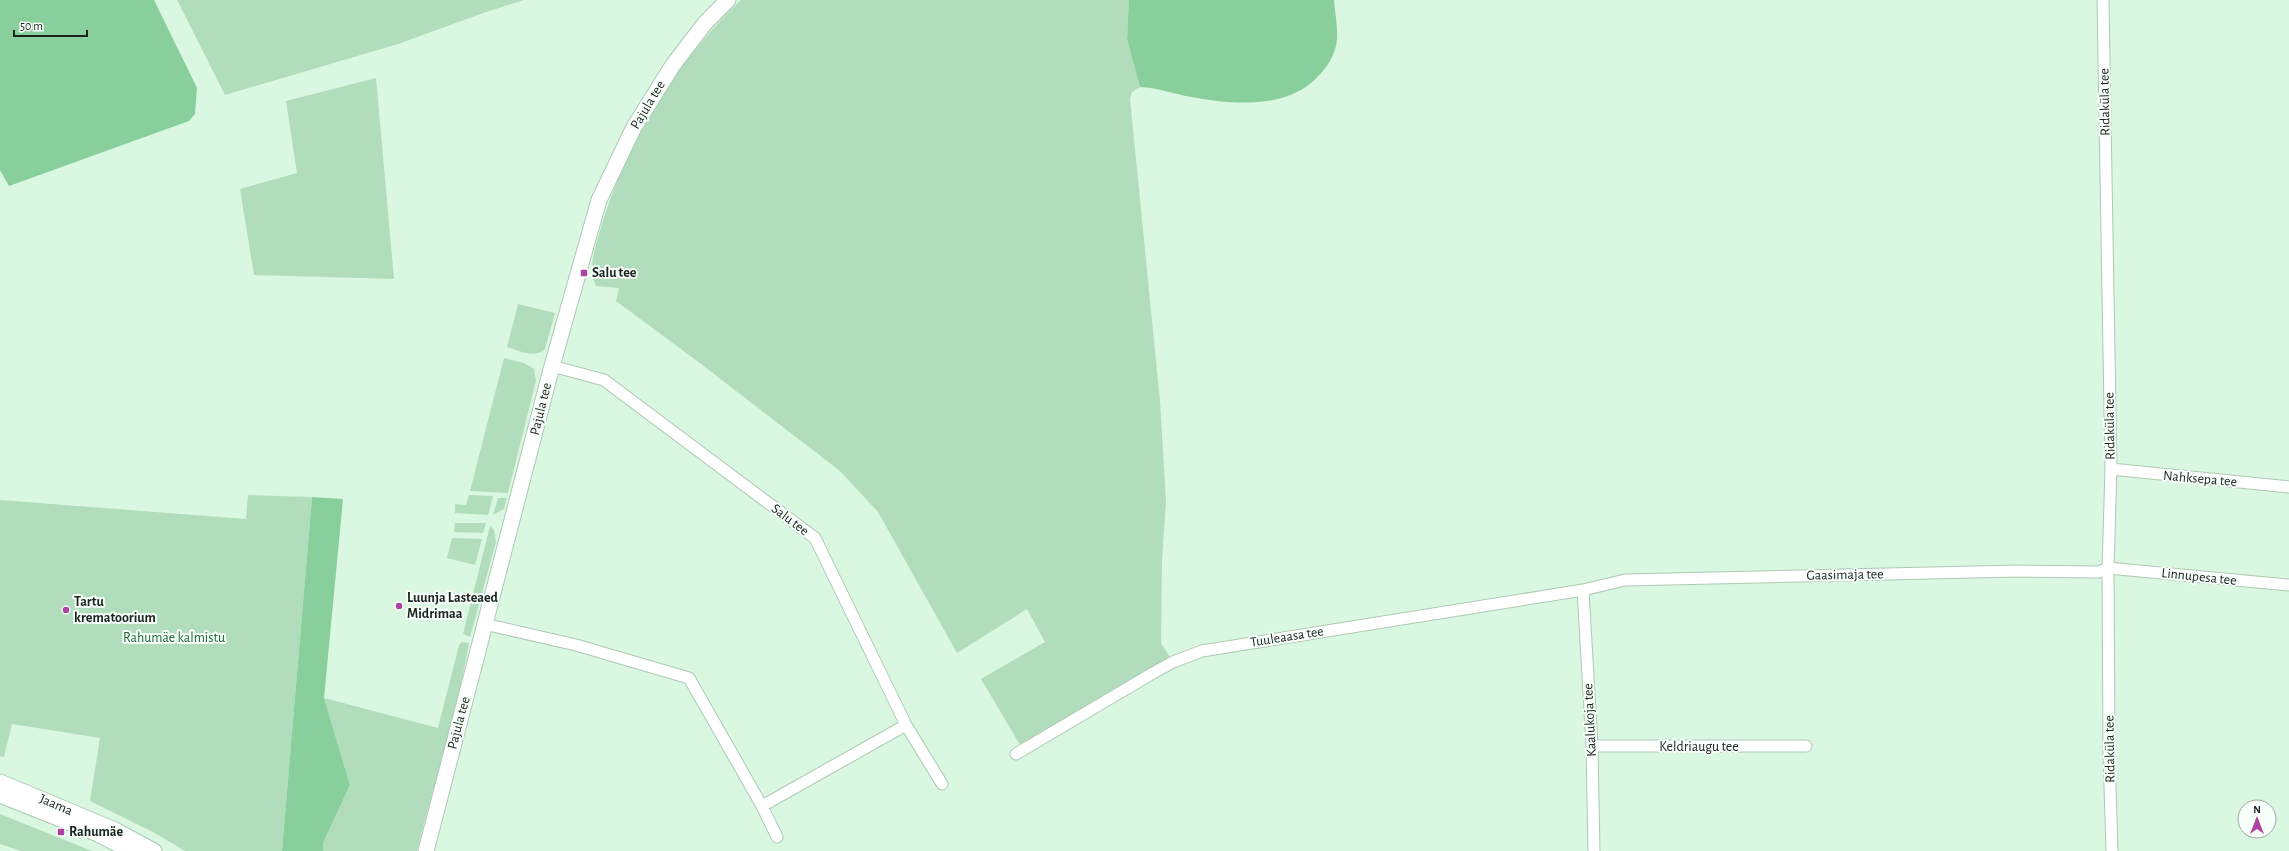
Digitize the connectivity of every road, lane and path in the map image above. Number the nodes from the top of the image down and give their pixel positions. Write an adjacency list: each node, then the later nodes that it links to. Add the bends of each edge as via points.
1 (728, 0): 3 (street, Pajula tee, via 705,23 673,65 634,127 605,186)
2 (2103, 0): 4 (street, Ridaküla tee)
3 (552, 366): 9 (street, Pajula tee); 10 (street, Salu tee, via 604,380 815,538)
4 (2111, 469): 5 (street, Nahksepa tee); 6 (street, Ridaküla tee)
5 (2289, 487)
6 (2108, 568): 7 (street, Linnupesa tee); 8 (street, Gaasimaja tee, via 2099,572 2009,571 1625,580); 23 (street, Ridaküla tee)
7 (2289, 586)
8 (1583, 590): 11 (street, Kaalukoja tee); 13 (street, Tuuleaasa tee, via 1202,650 1153,673)
9 (484, 624): 17 (street, via 576,646 689,678); 21 (street, Pajula tee)
10 (906, 725): 15 (street, Salu tee); 17 (street)
11 (1592, 746): 12 (street, Keldriaugu tee); 22 (street, Kaalukoja tee)
12 (1806, 746)
13 (1016, 754)
14 (0, 782): 20 (street, Jaama, via 115,830)
15 (942, 784)
16 (0, 795): 19 (street, Jaama, via 96,833)
17 (762, 806): 18 (street)
18 (777, 837)
19 (131, 851)
20 (154, 851)
21 (426, 851)
22 (1594, 851)
23 (2112, 851)

